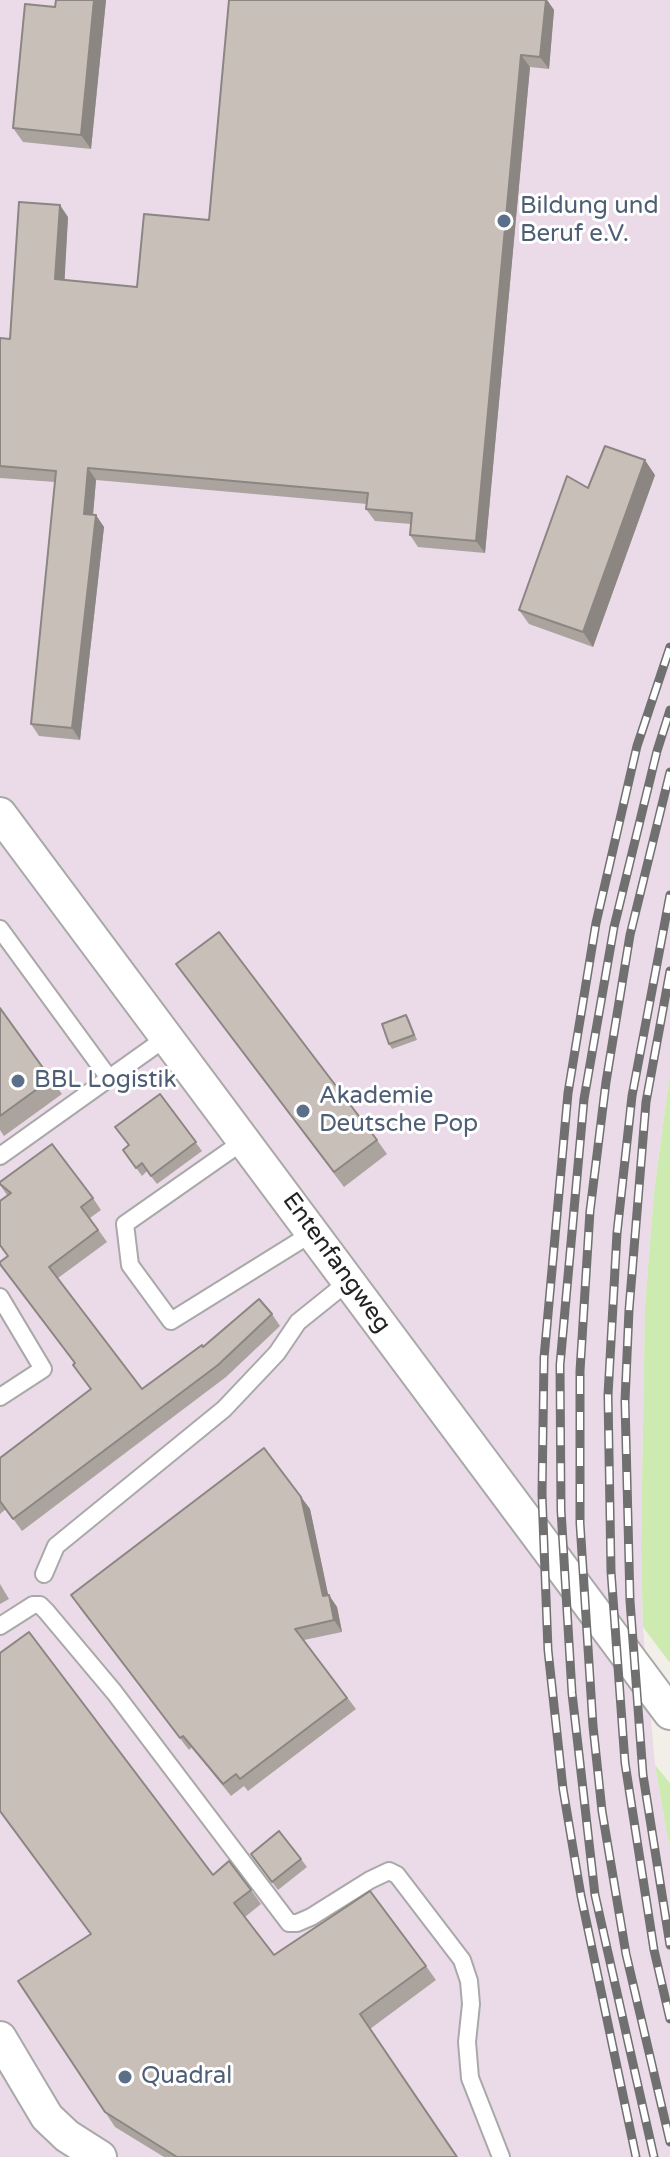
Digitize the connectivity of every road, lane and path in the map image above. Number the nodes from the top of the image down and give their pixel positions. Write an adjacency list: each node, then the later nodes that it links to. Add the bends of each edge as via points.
1 (0, 814): 3 (street, Entenfangweg)
2 (0, 929): 4 (lane)
3 (167, 1037): 4 (lane); 5 (street, Entenfangweg)
4 (109, 1078): 6 (lane)
5 (245, 1140): 7 (street, Entenfangweg); 7 (lane, via 125,1224 130,1265 171,1321)
6 (0, 1156)
7 (314, 1232): 8 (street, Entenfangweg)
8 (349, 1281): 11 (lane, via 298,1322 277,1353 224,1409 56,1546); 13 (street, Entenfangweg)
9 (0, 1297): 10 (lane, via 43,1369)
10 (0, 1397)
11 (44, 1574)
12 (0, 1626): 16 (lane, via 33,1605 46,1611 289,1923 311,1917 389,1871 397,1875 462,1960 471,2004 470,2078)
13 (670, 1713)
14 (0, 2038): 15 (street, via 47,2117)
15 (100, 2157)
16 (501, 2157)

